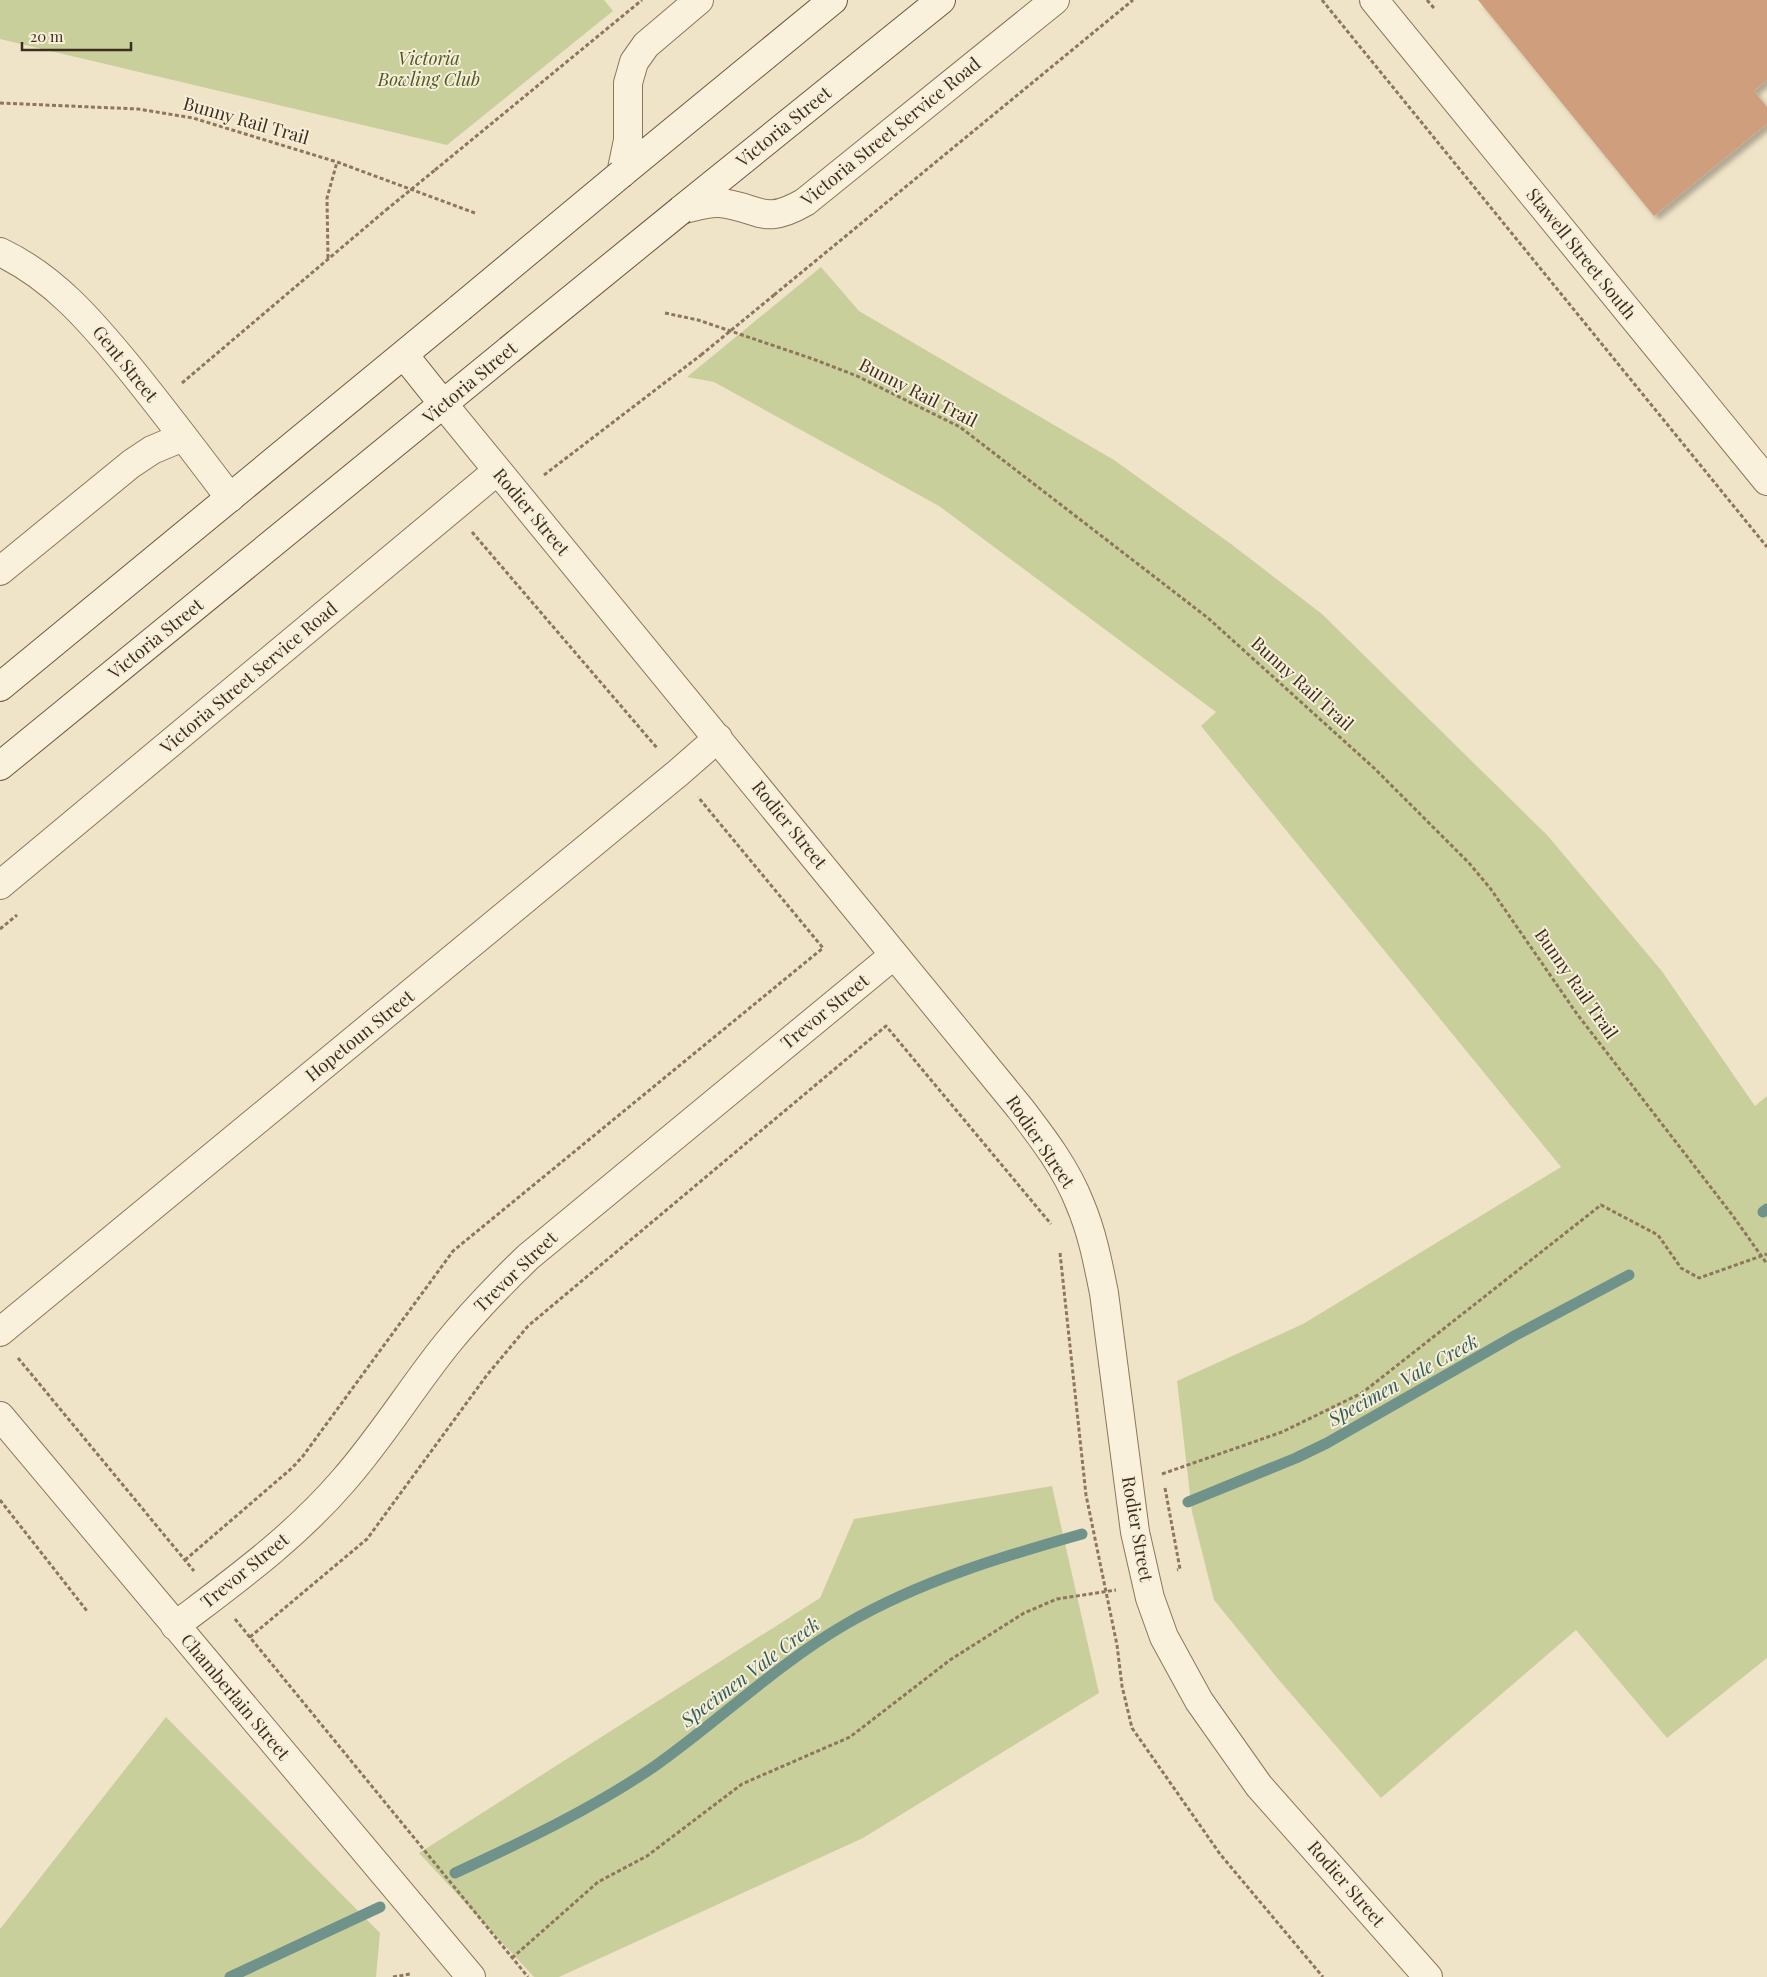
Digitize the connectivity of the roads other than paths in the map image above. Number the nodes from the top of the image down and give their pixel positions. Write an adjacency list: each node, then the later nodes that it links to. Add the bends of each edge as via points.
1 (699, 0): 8 (street, via 646,45 634,62 628,83 628,140)
2 (833, 0): 8 (street)
3 (941, 0): 9 (street, Victoria Street)
4 (1055, 0): 9 (street, Victoria Street Service Road, via 790,211 766,216 718,203)
5 (1374, 0): 7 (street, Stawell Street South)
6 (1379, 0): 7 (street, Stawell Street South)
7 (1396, 27): 15 (street, Stawell Street South)
8 (621, 174): 11 (street, bridge)
9 (682, 210): 12 (street, Victoria Street, bridge)
10 (0, 252): 13 (street, Gent Street, via 43,278 87,317)
11 (404, 355): 12 (street, Rodier Street); 16 (street)
12 (444, 405): 14 (street, Rodier Street); 20 (street, Victoria Street)
13 (183, 437): 16 (street, Gent Street); 17 (street, via 152,450 131,464)
14 (497, 471): 19 (street, Rodier Street); 21 (street, Victoria Street Service Road)
15 (1767, 481)
16 (230, 498): 18 (street)
17 (0, 571)
18 (0, 687)
19 (718, 738): 22 (street, Rodier Street); 23 (street, Hopetoun Street)
20 (0, 766)
21 (0, 885)
22 (894, 955): 25 (street, Trevor Street, via 528,1257 451,1339 390,1424 326,1501 275,1550); 27 (street, Rodier Street, via 1038,1132 1080,1203 1104,1293 1141,1564 1164,1637 1199,1701 1259,1786)
23 (7, 1342)
24 (0, 1416): 25 (street, Chamberlain Street)
25 (175, 1626): 26 (street, Chamberlain Street)
26 (469, 1976)
27 (1428, 1977)

